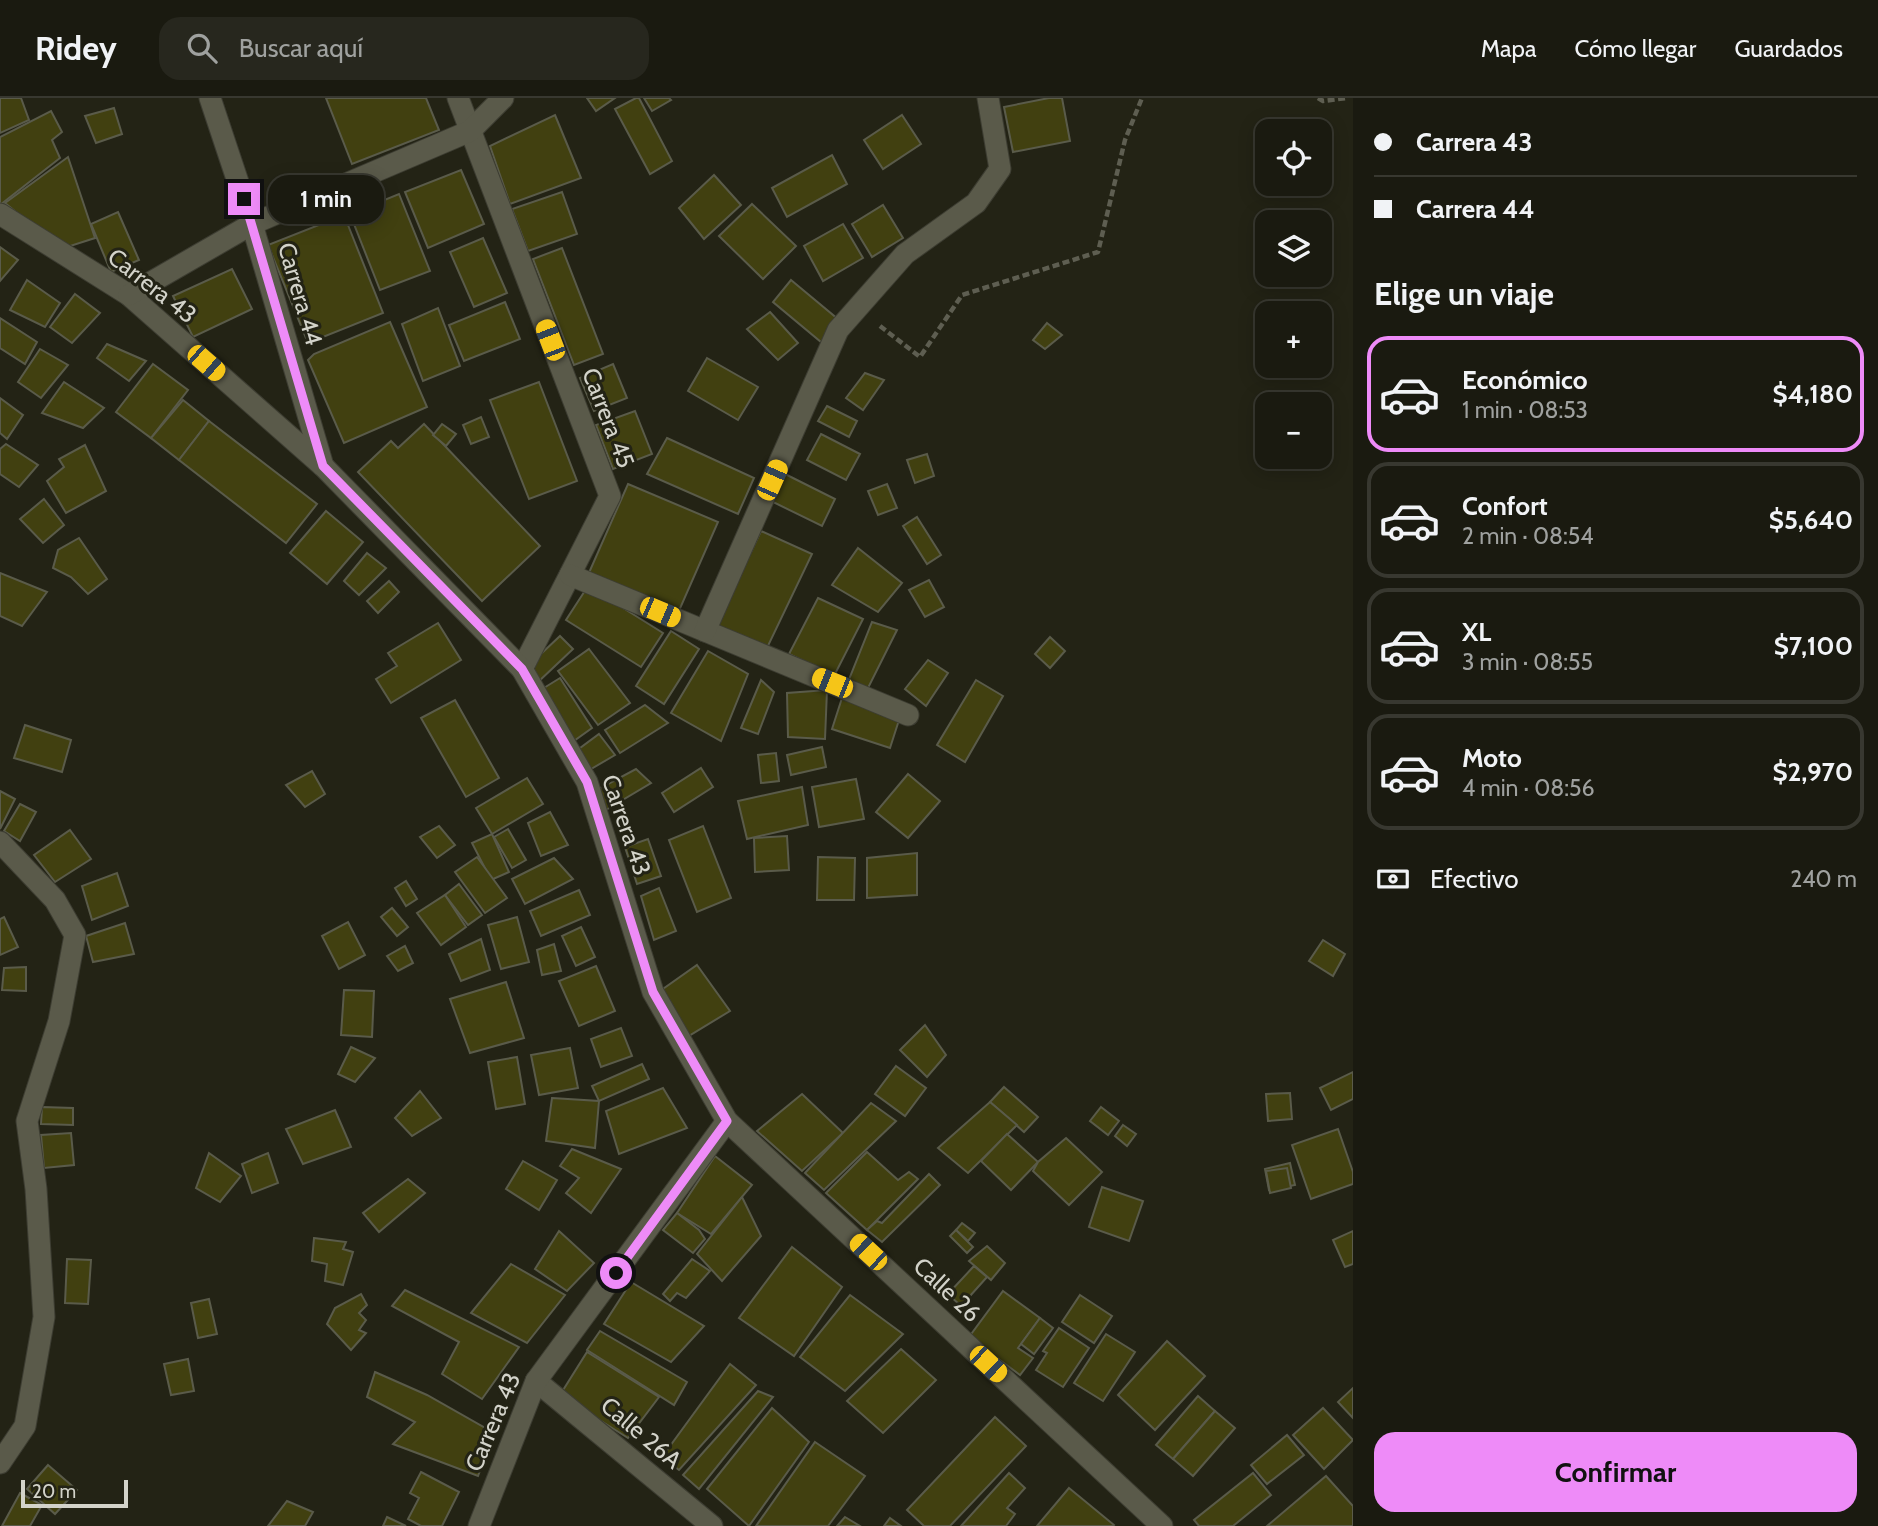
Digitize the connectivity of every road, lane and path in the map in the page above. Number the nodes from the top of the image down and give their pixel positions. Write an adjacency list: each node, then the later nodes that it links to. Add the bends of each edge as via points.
1 (210, 98): 10 (street, Carrera 44)
2 (458, 98): 8 (street, Carrera 45)
3 (503, 98): 8 (street)
4 (988, 98): 12 (street, via 1000,169 976,203 905,254)
5 (1142, 98): 12 (path, via 1125,140 1098,252 962,295 920,357)
6 (1318, 98): 7 (path)
7 (1347, 98)
8 (470, 131): 10 (street); 14 (street, Carrera 45, via 610,496)
9 (0, 214): 11 (street, Carrera 43)
10 (252, 224): 11 (street); 13 (street, Carrera 44)
11 (129, 295): 13 (street, Carrera 43)
12 (857, 309): 15 (street, via 838,330)
13 (323, 466): 16 (street, Carrera 43)
14 (570, 575): 15 (street); 16 (street, Carrera 45)
15 (705, 631): 17 (street)
16 (522, 669): 19 (street, Carrera 43, via 587,782 653,992)
17 (908, 715)
18 (0, 842): 21 (street, via 55,900 75,935 59,1021 27,1121 44,1317 25,1426)
19 (727, 1121): 20 (street, Carrera 43); 22 (street, Calle 26)
20 (536, 1381): 23 (street, Carrera 43); 24 (street, Calle 26A)
21 (0, 1463)
22 (1150, 1522)
23 (479, 1526)
24 (712, 1526)

